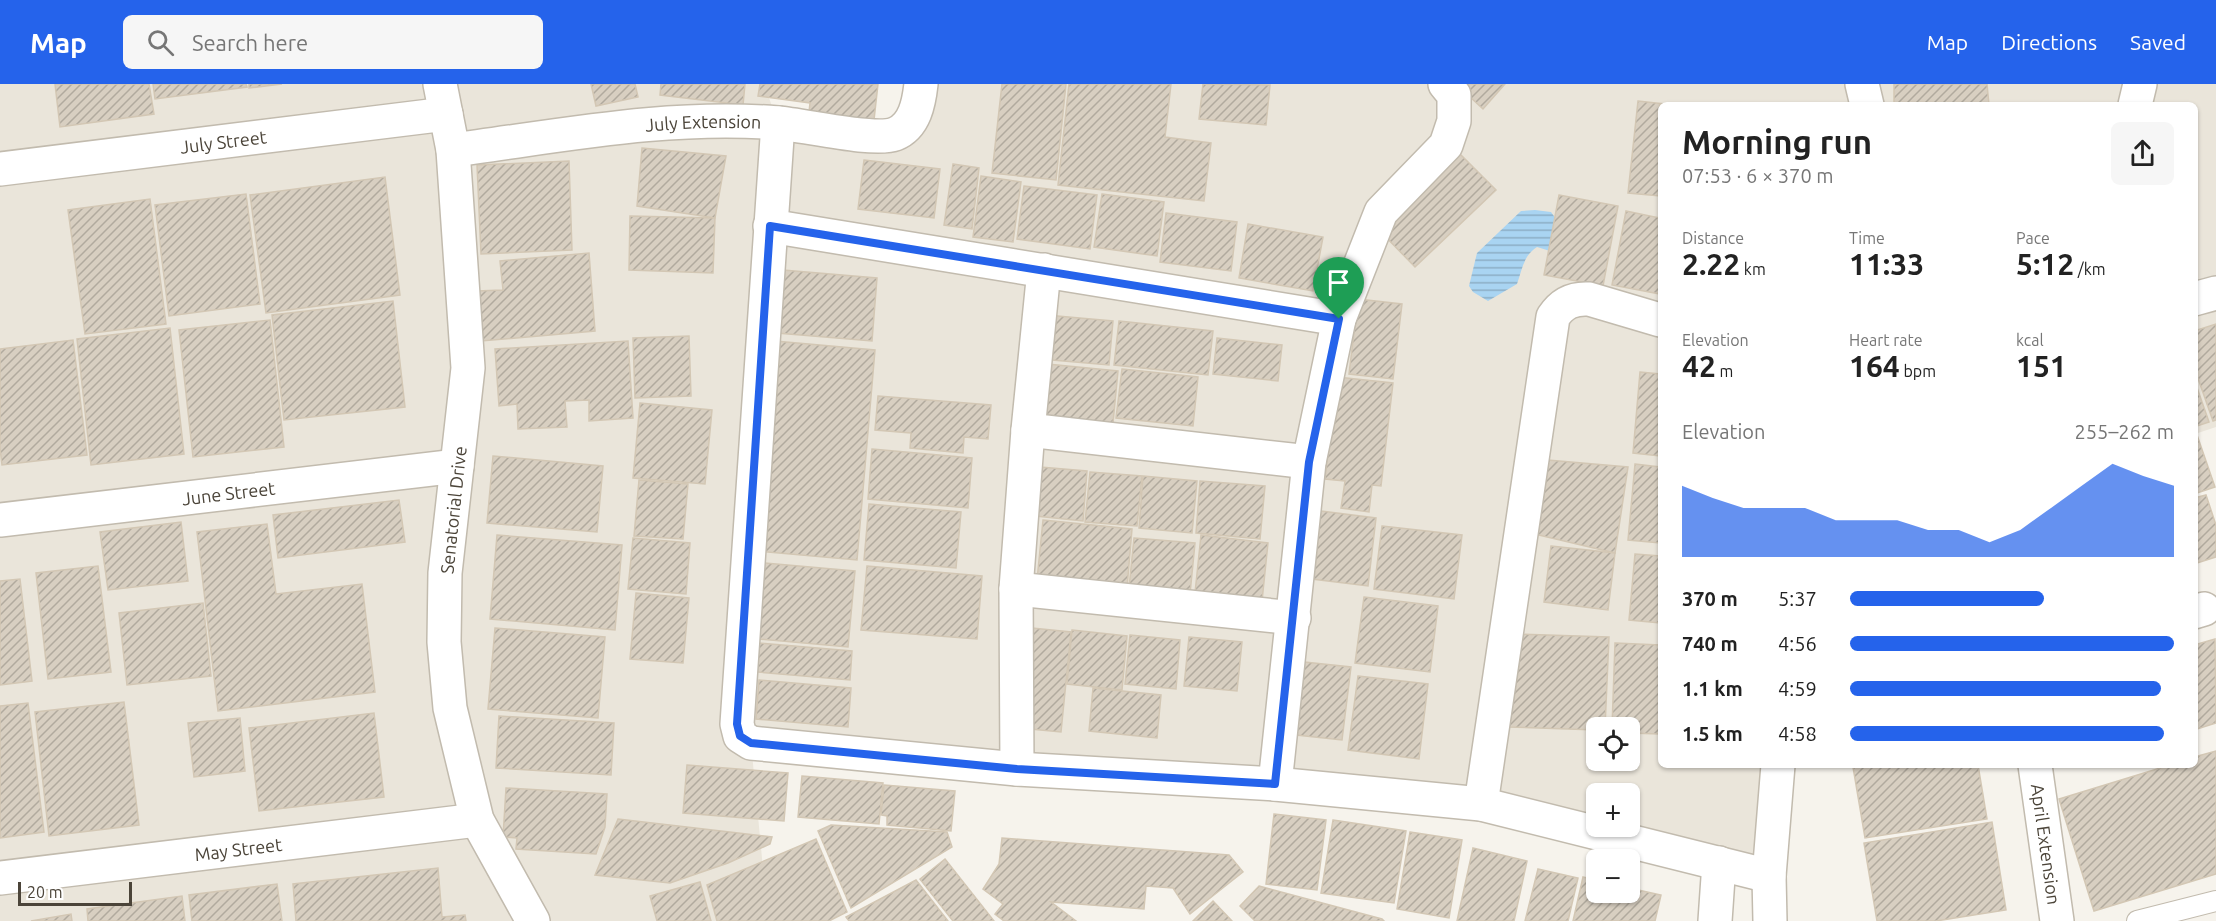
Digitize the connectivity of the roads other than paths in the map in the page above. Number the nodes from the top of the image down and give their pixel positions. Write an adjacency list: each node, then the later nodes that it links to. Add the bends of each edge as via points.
1 (921, 84): 8 (street, July Extension, via 918,109 896,134 878,137)
2 (1445, 84): 15 (street, via 1454,95 1454,121 1446,145 1381,212)
3 (1862, 84): 6 (street)
4 (2140, 84): 7 (street)
5 (443, 99): 9 (street, Senatorial Drive); 10 (street, July Street)
6 (1866, 102)
7 (2136, 102)
8 (778, 123): 9 (street, July Extension, via 705,121 639,126); 11 (street)
9 (453, 150): 19 (street, Senatorial Drive, via 468,368)
10 (0, 169)
11 (770, 226): 12 (street); 25 (street, via 737,724 740,736 751,743)
12 (1044, 270): 15 (street); 17 (street)
13 (2216, 293): 14 (street)
14 (2198, 298)
15 (1339, 319): 18 (street)
16 (1658, 319): 27 (street, via 1577,298 1558,309 1553,317)
17 (1028, 430): 18 (street); 21 (street)
18 (1309, 462): 22 (street)
19 (457, 466): 20 (street, June Street); 28 (street, Senatorial Drive, via 445,573 444,642 450,708)
20 (0, 520)
21 (1016, 589): 22 (street); 25 (street)
22 (1294, 618): 26 (street)
23 (1778, 768): 30 (street)
24 (2035, 768): 36 (street, April Extension)
25 (1017, 769): 26 (street)
26 (1275, 784): 27 (street)
27 (1481, 804): 29 (street)
28 (477, 820): 31 (street, May Street); 33 (street, Senatorial Drive)
29 (1719, 863): 30 (street); 34 (street)
30 (1769, 876): 35 (street)
31 (0, 878)
32 (2216, 901): 37 (lane)
33 (532, 921)
34 (1715, 921)
35 (1770, 921)
36 (2057, 921)
37 (2137, 921)

